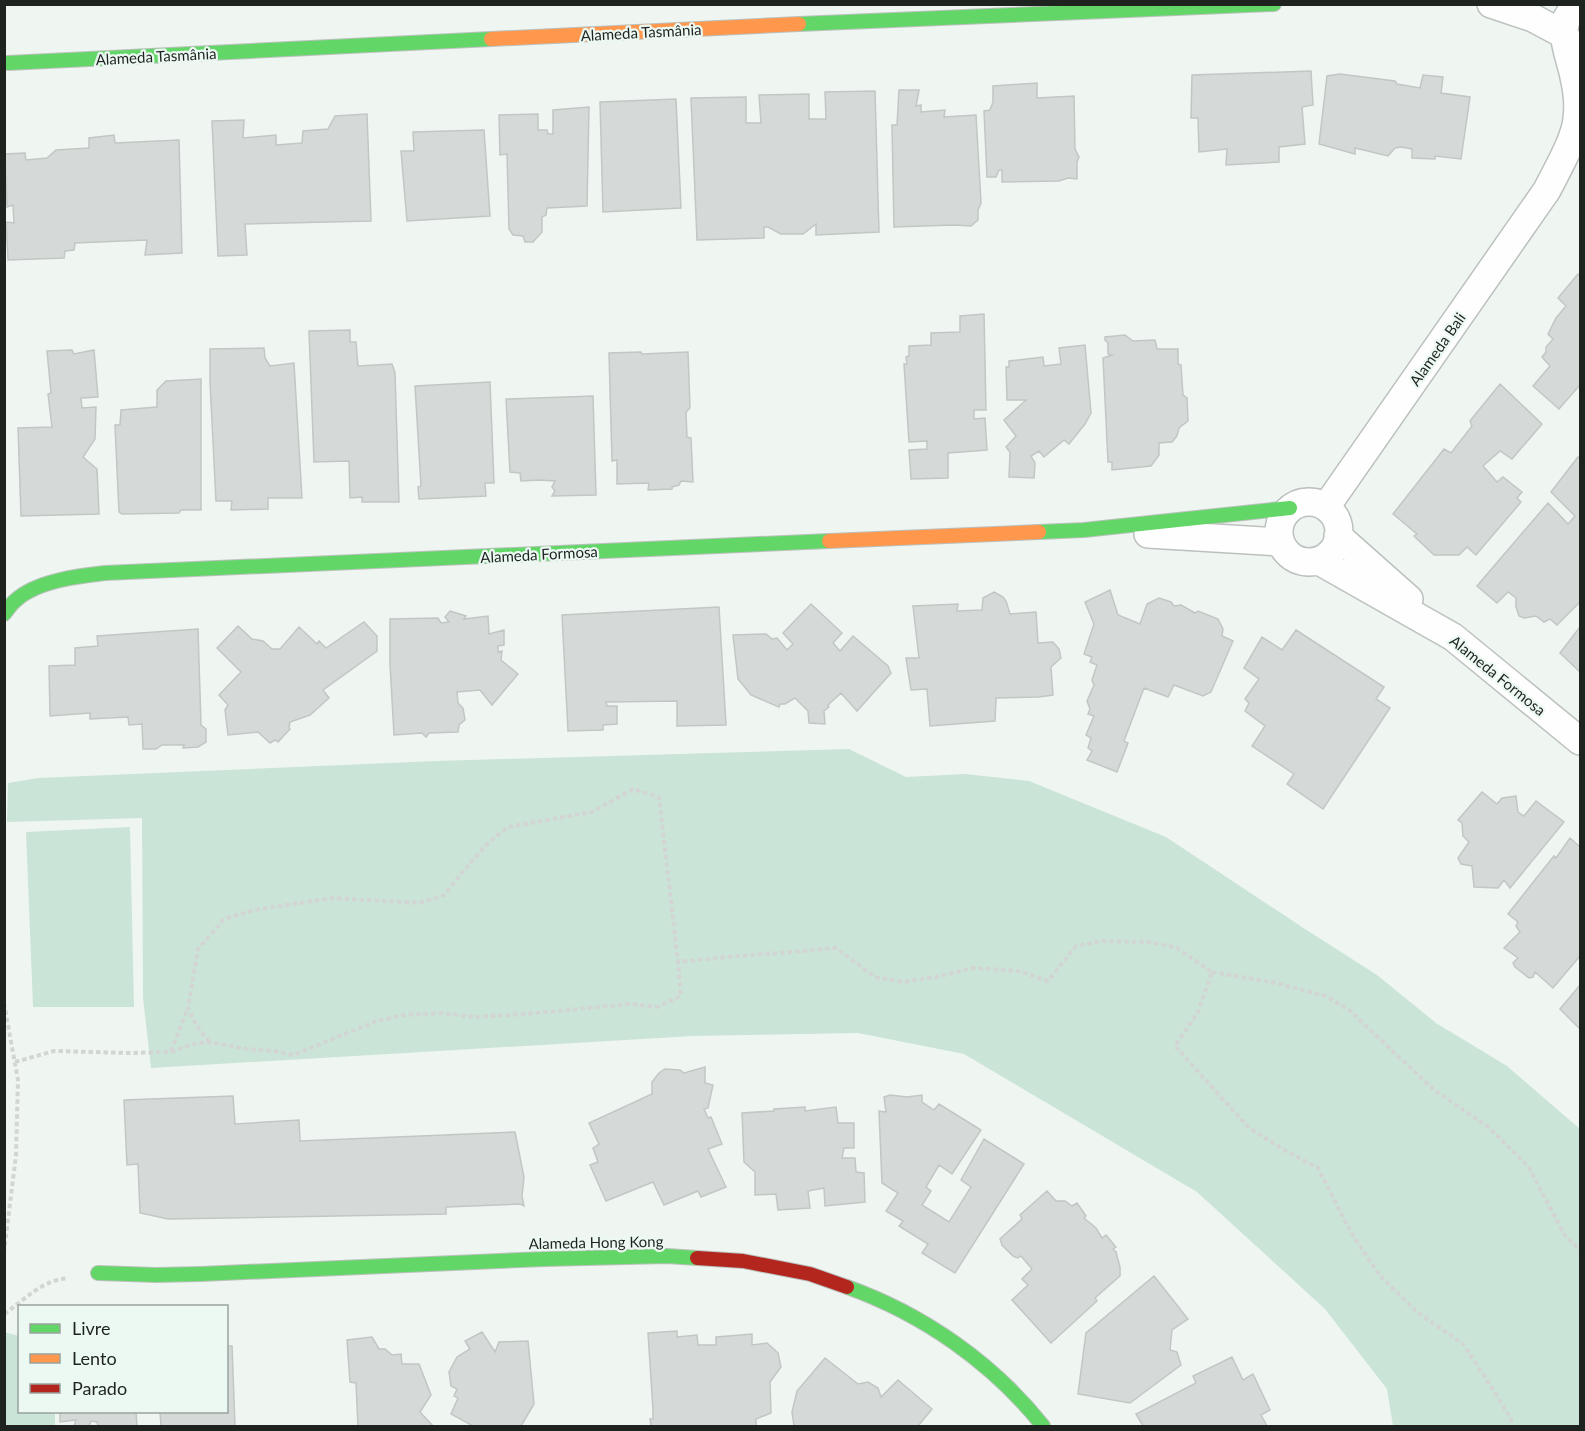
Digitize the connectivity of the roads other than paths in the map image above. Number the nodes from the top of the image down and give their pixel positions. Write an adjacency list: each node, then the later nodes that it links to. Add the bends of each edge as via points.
1 (1274, 4): 4 (street, Alameda Tasmânia)
2 (1491, 4): 5 (street, via 1533,18)
3 (1581, 6): 5 (street, via 1570,13)
4 (773, 15): 7 (street, Alameda Tasmânia)
5 (1563, 34): 6 (street); 9 (street, via 1578,99 1577,120 1573,138)
6 (1581, 56)
7 (8, 63)
8 (1581, 163): 9 (street)
9 (1548, 190): 10 (street, Alameda Bali)
10 (1326, 507): 11 (street, Alameda Formosa, via 1308,502); 13 (street, via 1337,522)
11 (1290, 508): 12 (street, Alameda Formosa); 14 (street, via 1279,524)
12 (1084, 530): 14 (street, Alameda Formosa); 16 (street, Alameda Formosa, via 129,571 55,582 19,597)
13 (1338, 537): 15 (street, via 1333,549); 17 (street)
14 (1280, 542): 15 (street, Alameda Formosa, via 1291,557 1309,563)
15 (1319, 561): 17 (street, Alameda Formosa)
16 (4, 614)
17 (1453, 637): 18 (street, Alameda Formosa)
18 (1581, 741)
19 (98, 1273): 20 (street, Alameda Hong Kong, via 201,1274 667,1256 743,1261 810,1274 870,1295 931,1327 979,1360)
20 (1043, 1426)

